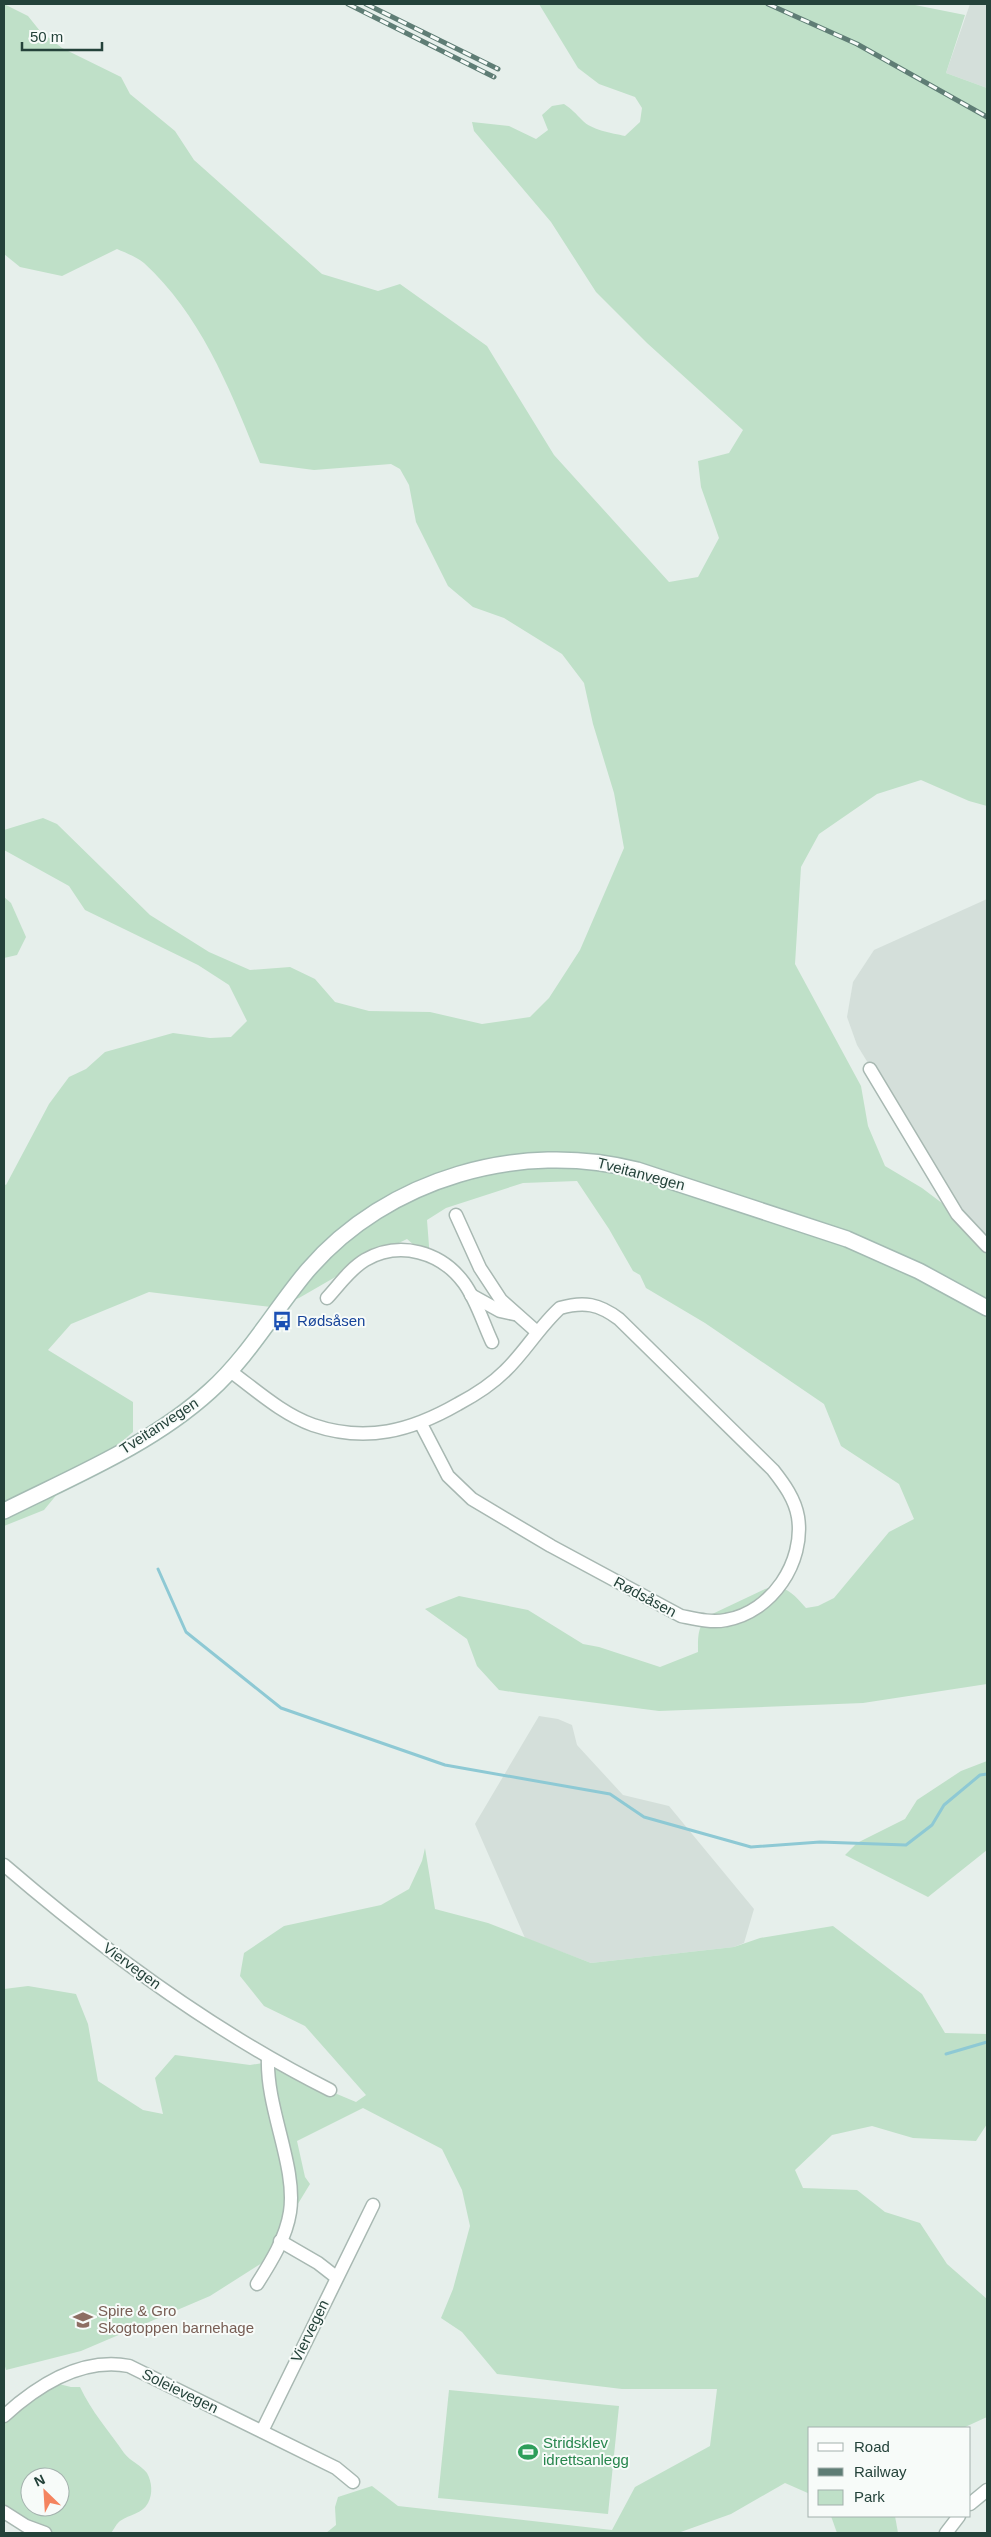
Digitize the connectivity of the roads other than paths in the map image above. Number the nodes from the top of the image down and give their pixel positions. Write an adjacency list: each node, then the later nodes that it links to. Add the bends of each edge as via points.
1 (870, 1068): 3 (street, via 952,1206)
2 (456, 1215): 7 (street, via 480,1268 501,1300)
3 (987, 1246)
4 (472, 1295): 5 (street, via 450,1268 435,1257 416,1250 398,1250 381,1253 365,1261); 7 (street, via 500,1311); 9 (street)
5 (327, 1298)
6 (987, 1308): 10 (main road, Tveitanvegen, via 886,1255 788,1218 618,1165 588,1160 544,1159 474,1170 418,1190 348,1230 309,1269)
7 (516, 1314): 8 (street)
8 (537, 1332): 11 (street, Rødsåsen, via 505,1371 488,1386); 11 (street, Rødsåsen, via 560,1308 585,1303 605,1309 773,1470 793,1501 798,1533 796,1552 788,1573 772,1594 744,1614 726,1620 704,1621 681,1616 472,1499 448,1476)
9 (492, 1342)
10 (230, 1371): 11 (street, Rødsåsen, via 292,1416 312,1424 356,1433 399,1430); 12 (main road, Tveitanvegen, via 198,1402 156,1431)
11 (421, 1424)
12 (4, 1512)
13 (4, 1865): 14 (street, Viervegen, via 78,1928)
14 (268, 2058): 15 (street, Viervegen); 17 (street, via 268,2090 290,2188 290,2210)
15 (330, 2090)
16 (373, 2205): 18 (street, Viervegen)
17 (280, 2241): 18 (street); 19 (street)
18 (336, 2277): 21 (street, Viervegen)
19 (257, 2284)
20 (4, 2416): 21 (street, Soleievegen, via 31,2392 61,2376 104,2364 119,2364)
21 (262, 2430): 22 (street, Soleievegen, via 336,2468)
22 (353, 2482)
23 (987, 2490): 24 (street)
24 (971, 2503)
25 (4, 2512): 27 (street)
26 (958, 2517): 28 (street)
27 (45, 2533)
28 (946, 2533)

